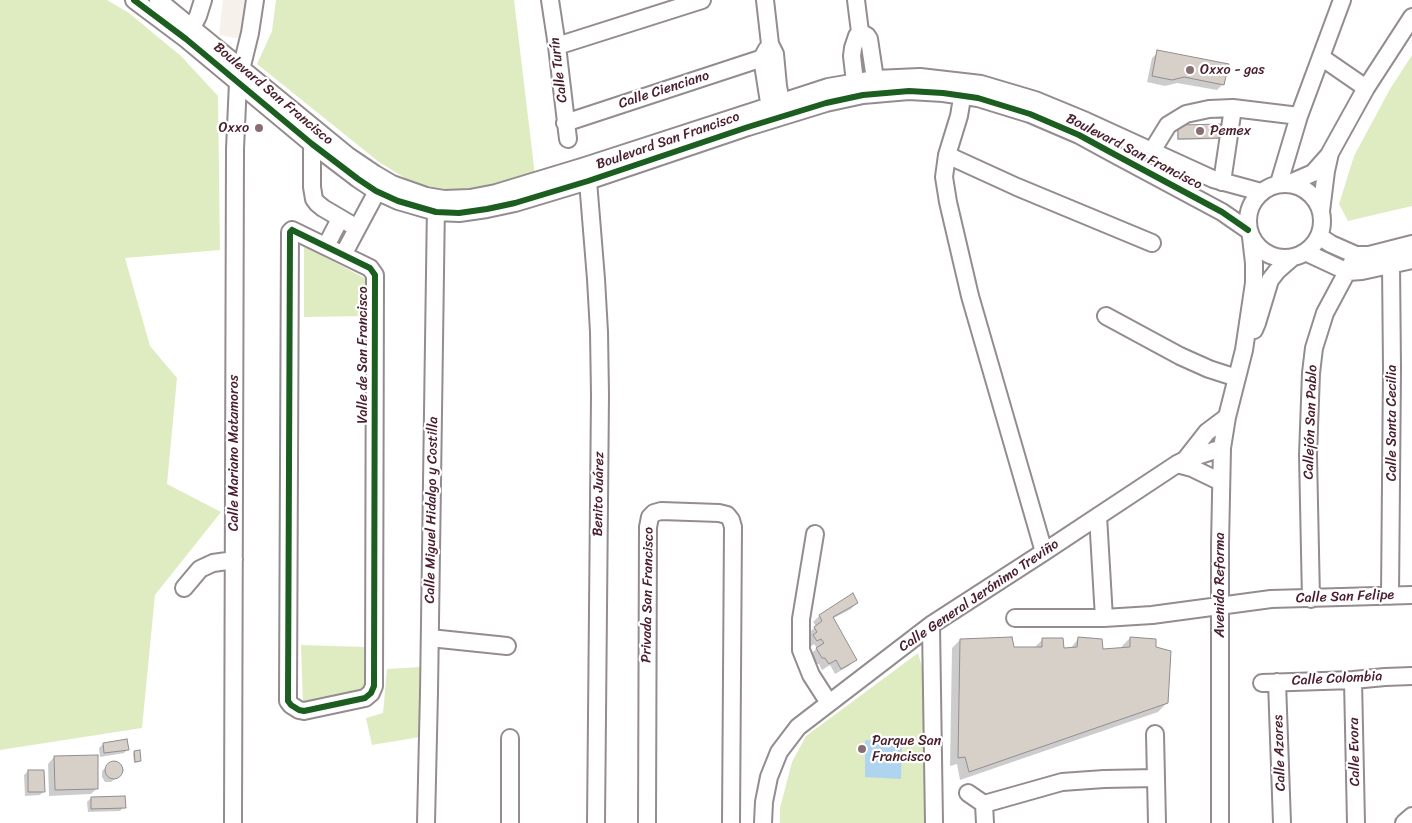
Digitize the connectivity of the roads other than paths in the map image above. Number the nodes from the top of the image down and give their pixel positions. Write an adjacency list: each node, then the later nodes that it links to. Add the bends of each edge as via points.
1 (134, 0): 12 (street, Boulevard San Francisco)
2 (158, 0): 12 (street, Boulevard San Francisco)
3 (203, 0): 12 (street)
4 (255, 0): 16 (street, Calle Mariano Matamoros)
5 (550, 0): 13 (street, Calle Turín)
6 (702, 0): 13 (street)
7 (765, 0): 14 (street)
8 (856, 0): 11 (street)
9 (1342, 0): 15 (street)
10 (1412, 17): 19 (street)
11 (860, 32): 17 (street, via 869,39); 18 (street, via 852,56)
12 (189, 34): 16 (street, Boulevard San Francisco)
13 (557, 46): 24 (street, Calle Turín)
14 (769, 52): 22 (street); 24 (street, Calle Cienciano)
15 (1321, 57): 19 (street); 23 (street)
16 (240, 75): 25 (street, Boulevard San Francisco); 27 (street, Boulevard San Francisco); 61 (street, Calle Mariano Matamoros, via 235,159)
17 (875, 79): 18 (street, Boulevard San Francisco); 20 (street, Boulevard San Francisco, via 920,78)
18 (854, 82): 22 (street, Boulevard San Francisco, via 828,87)
19 (1366, 88): 29 (street)
20 (964, 89): 22 (street, Boulevard San Francisco, via 880,93); 28 (street, Boulevard San Francisco, via 981,84 1035,100); 30 (street); 40 (street, Boulevard San Francisco, via 1079,136 1222,212)
21 (1233, 108): 23 (street); 28 (street, via 1186,114 1168,125); 32 (street)
22 (776, 111): 31 (street, Boulevard San Francisco)
23 (1299, 116): 33 (street)
24 (565, 123): 26 (street, Calle Turín)
25 (315, 128): 27 (street); 34 (street, Boulevard San Francisco)
26 (568, 139)
27 (312, 144): 34 (street, Boulevard San Francisco, via 358,179); 38 (street, via 313,196 317,203)
28 (1152, 151): 32 (street, Boulevard San Francisco)
29 (1330, 154): 33 (street, via 1313,173); 37 (street)
30 (946, 155): 42 (street); 60 (street, via 944,177 948,202 970,296)
31 (586, 173): 36 (street, Boulevard San Francisco, via 515,203 487,209 459,213); 85 (street, Benito Juárez, via 596,279 600,395)
32 (1222, 182): 35 (street, Boulevard San Francisco)
33 (1285, 183): 35 (street, via 1269,186); 37 (street, via 1310,192)
34 (380, 185): 36 (street, Boulevard San Francisco, via 398,201); 39 (street)
35 (1261, 192): 40 (street, via 1252,202 1247,216)
36 (436, 205): 70 (street, Calle Miguel Hidalgo y Costilla)
37 (1321, 211): 41 (street)
38 (340, 219): 39 (street); 44 (street)
39 (357, 228): 45 (street)
40 (1249, 233): 46 (street, via 1268,255 1280,258); 52 (street, Avenida Reforma, via 1254,283)
41 (1319, 236): 46 (street); 47 (street)
42 (1152, 244)
43 (1412, 244): 48 (street)
44 (326, 246): 45 (street, Valle de San Francisco); 45 (street, Valle de San Francisco, via 290,231 288,701 304,711 365,698 375,682 375,275 372,269)
45 (343, 255)
46 (1299, 255): 50 (street); 52 (street, Avenida Reforma, via 1276,271 1270,280 1257,323)
47 (1356, 255): 48 (street); 50 (street, Callejón San Pablo)
48 (1390, 258): 49 (street); 50 (street, via 1362,271); 64 (street, Calle Santa Cecilia)
49 (1412, 260)
50 (1348, 272): 65 (street, Callejón San Pablo, via 1325,313 1314,348 1311,374 1308,455)
51 (1106, 316): 53 (street, via 1180,356)
52 (1244, 350): 53 (street, Avenida Reforma)
53 (1237, 378): 54 (street, Avenida Reforma)
54 (1227, 417): 55 (street, Avenida Reforma); 56 (street, via 1207,432)
55 (1222, 448): 56 (street); 57 (street, Avenida Reforma)
56 (1181, 462): 57 (street); 58 (street, Calle General Jerónimo Treviño)
57 (1221, 482): 66 (street, Avenida Reforma)
58 (1098, 516): 60 (street, Calle General Jerónimo Treviño); 68 (street)
59 (815, 534): 75 (street, via 801,619 801,650)
60 (1044, 552): 69 (street, Calle General Jerónimo Treviño)
61 (234, 560): 62 (street, via 200,569); 82 (street, Calle Mariano Matamoros)
62 (184, 588)
63 (1412, 595): 64 (street, Calle San Felipe)
64 (1390, 596): 65 (street, Calle San Felipe)
65 (1311, 599): 66 (street, Calle San Felipe, via 1271,599)
66 (1220, 605): 68 (street, Calle San Felipe); 92 (street, Avenida Reforma)
67 (1015, 618): 68 (street, Calle San Felipe)
68 (1104, 618)
69 (930, 625): 75 (street, Calle General Jerónimo Treviño); 89 (street)
70 (430, 638): 71 (street); 83 (street, Calle Miguel Hidalgo y Costilla)
71 (507, 646)
72 (1412, 676): 73 (street, Calle Colombia)
73 (1353, 680): 74 (street, Calle Colombia); 94 (street, Calle Evora)
74 (1270, 683): 93 (street, Calle Azores)
75 (829, 703): 88 (street, Calle General Jerónimo Treviño, via 798,727 779,752 769,777)
76 (1155, 734): 78 (street)
77 (510, 738): 84 (street)
78 (1156, 778): 80 (street, via 1062,782); 91 (street)
79 (968, 793): 80 (street)
80 (984, 804): 90 (street)
81 (1412, 816): 95 (street)
82 (233, 823)
83 (426, 823)
84 (510, 823)
85 (596, 823)
86 (647, 823): 87 (street, Privada San Francisco, via 648,526 650,517 661,511 719,513 731,520 733,528)
87 (731, 823)
88 (763, 823)
89 (934, 823)
90 (985, 823)
91 (1158, 823)
92 (1220, 823)
93 (1282, 823)
94 (1356, 823)
95 (1404, 823)

